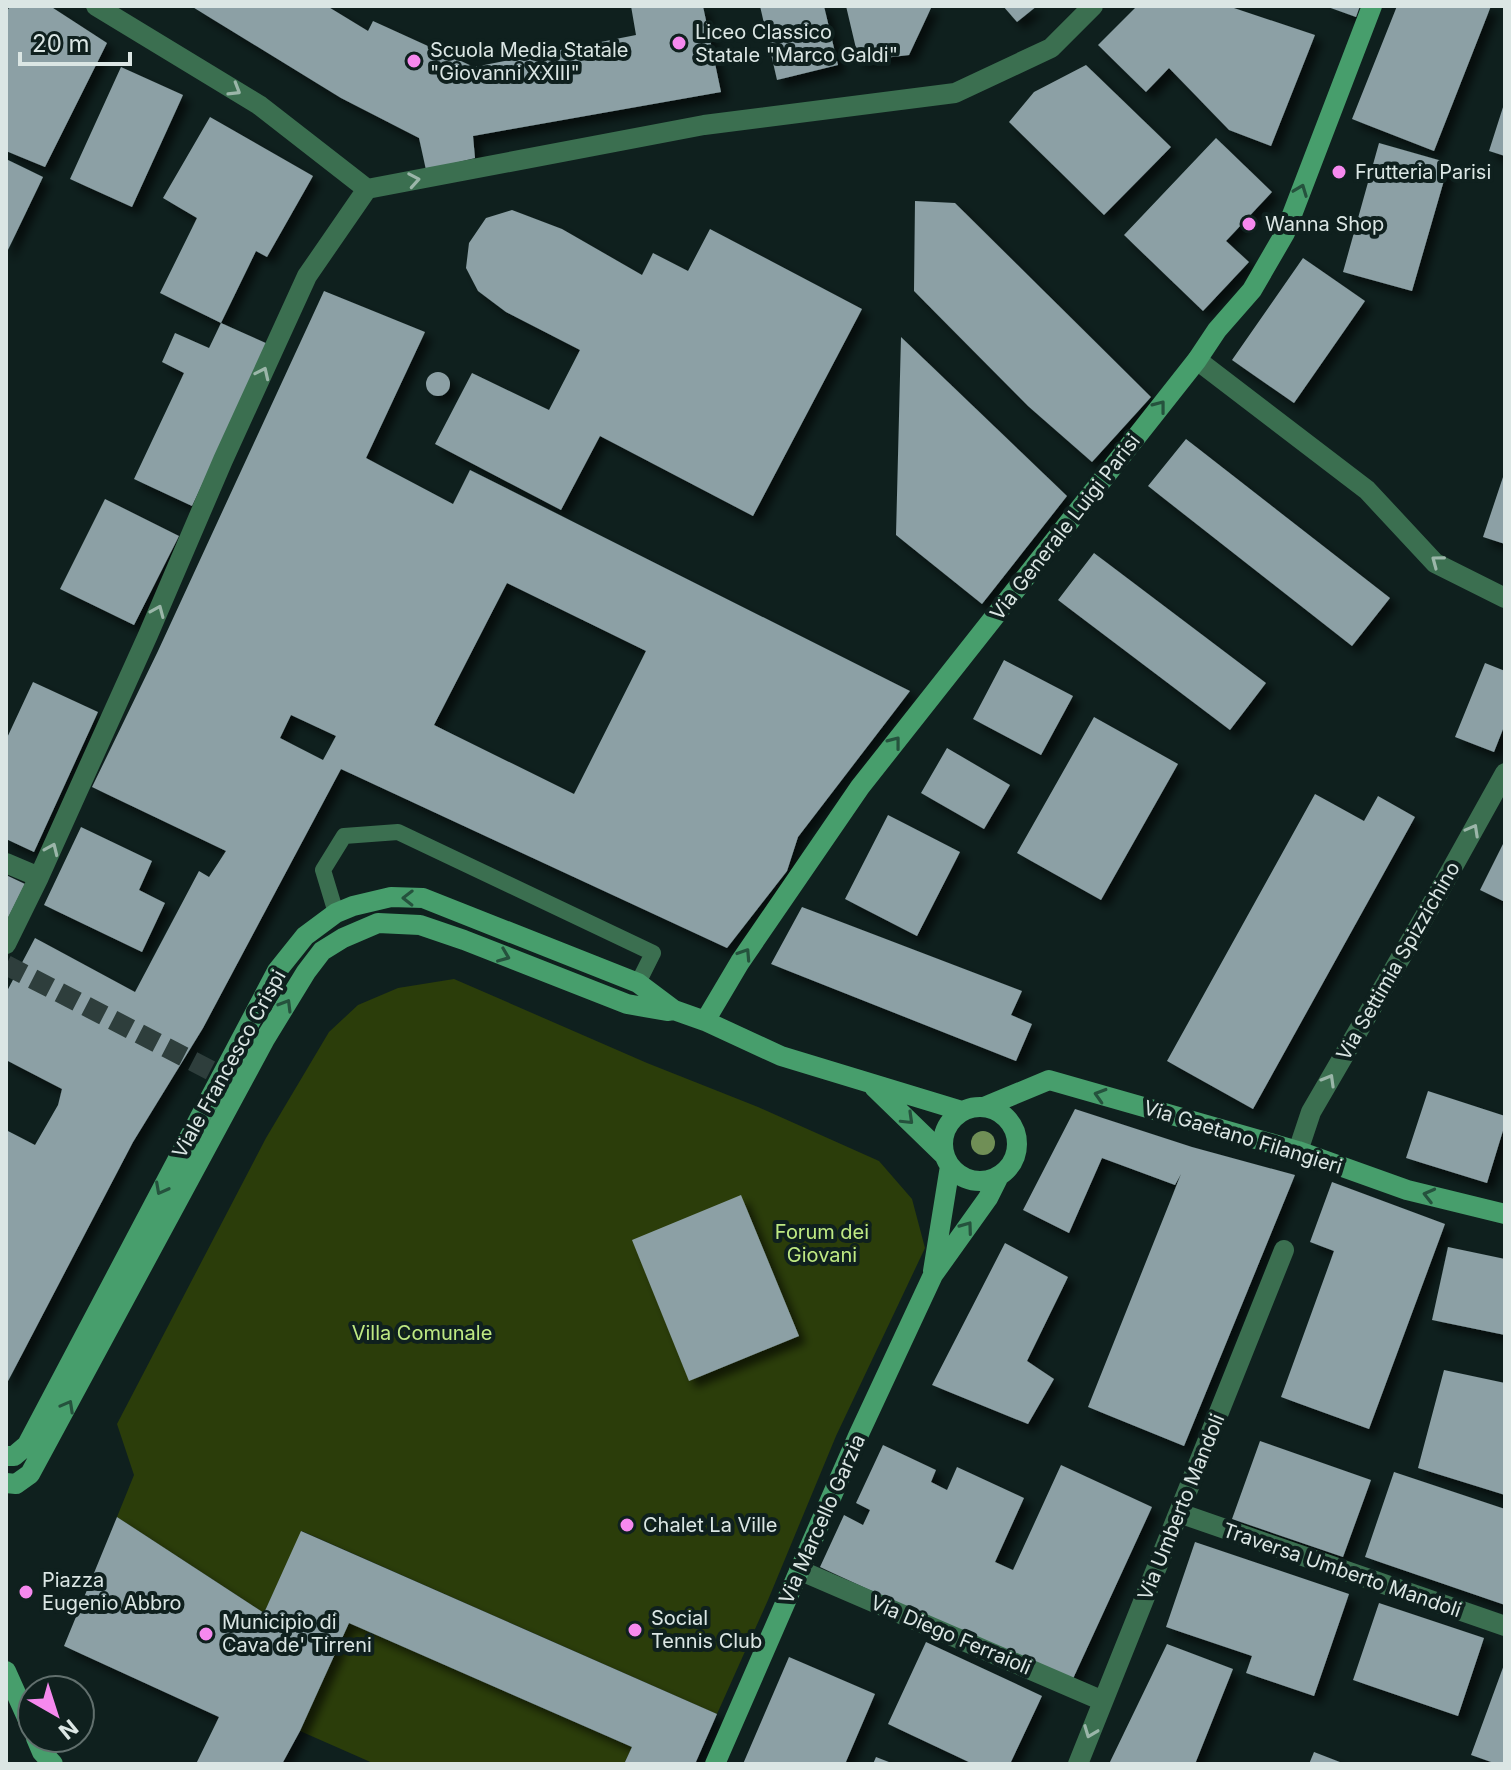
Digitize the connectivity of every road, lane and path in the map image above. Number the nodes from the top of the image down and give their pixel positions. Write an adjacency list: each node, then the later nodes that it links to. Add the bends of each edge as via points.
1 (96, 6): 4 (street, one-way to 4, via 259,105)
2 (1093, 6): 4 (street, one-way to 2, via 704,125 955,93 1051,48)
3 (1372, 6): 5 (street, Via Generale Luigi Parisi, one-way to 3, via 1252,290 1285,233)
4 (367, 189): 9 (street, one-way to 4, via 307,276)
5 (1197, 360): 6 (street, one-way to 5, via 1435,563 1367,490); 14 (street, Via Generale Luigi Parisi, one-way to 5, via 860,787)
6 (1505, 598)
7 (1505, 773): 18 (street, Via Settimia Spizzichino, one-way to 7, via 1311,1112)
8 (6, 863): 9 (street)
9 (39, 877): 11 (street)
10 (336, 913): 12 (street, Viale Francesco Crispi, one-way to 10, via 423,898 391,897); 12 (lane, via 323,870 344,836 398,832 653,953); 24 (street, Viale Francesco Crispi, one-way to 24, via 305,936 277,971 27,1445)
11 (6, 944)
12 (638, 983): 13 (street, Viale Francesco Crispi)
13 (674, 1010): 14 (street, Viale Francesco Crispi); 25 (street, Viale Francesco Crispi, one-way to 13, via 16,1484 30,1474 265,1039 322,951 378,923 420,925 627,1004)
14 (705, 1021): 15 (street, Viale Francesco Crispi, via 781,1056)
15 (871, 1084): 17 (street, Viale Francesco Crispi); 19 (street, Viale Francesco Crispi, one-way to 19)
16 (984, 1107): 17 (street, Viale Francesco Crispi); 18 (street, Via Gaetano Filangieri, one-way to 16, via 1049,1080); 20 (street, via 1005,1116 1017,1136 1014,1159)
17 (962, 1111): 19 (street, via 948,1125 943,1145)
18 (1298, 1151): 21 (street, Via Gaetano Filangieri, one-way to 18, via 1407,1190)
19 (947, 1160): 20 (street, Viale Francesco Crispi, via 967,1179 989,1181); 23 (street)
20 (999, 1176): 23 (street, one-way to 20)
21 (1505, 1214)
22 (1284, 1250): 26 (street, Via Umberto Mandoli)
23 (933, 1275): 27 (street, Via Marcello Garzia)
24 (6, 1456)
25 (6, 1483)
26 (1179, 1513): 28 (street, Traversa Umberto Mandoli); 31 (street, Via Umberto Mandoli)
27 (799, 1570): 31 (street, Via Diego Ferraioli); 32 (street, Via Marcello Garzia)
28 (1505, 1626)
29 (6, 1671): 30 (street)
30 (16, 1693)
31 (1103, 1701): 33 (street, Via Umberto Mandoli, one-way to 33)
32 (715, 1764)
33 (1078, 1764)

